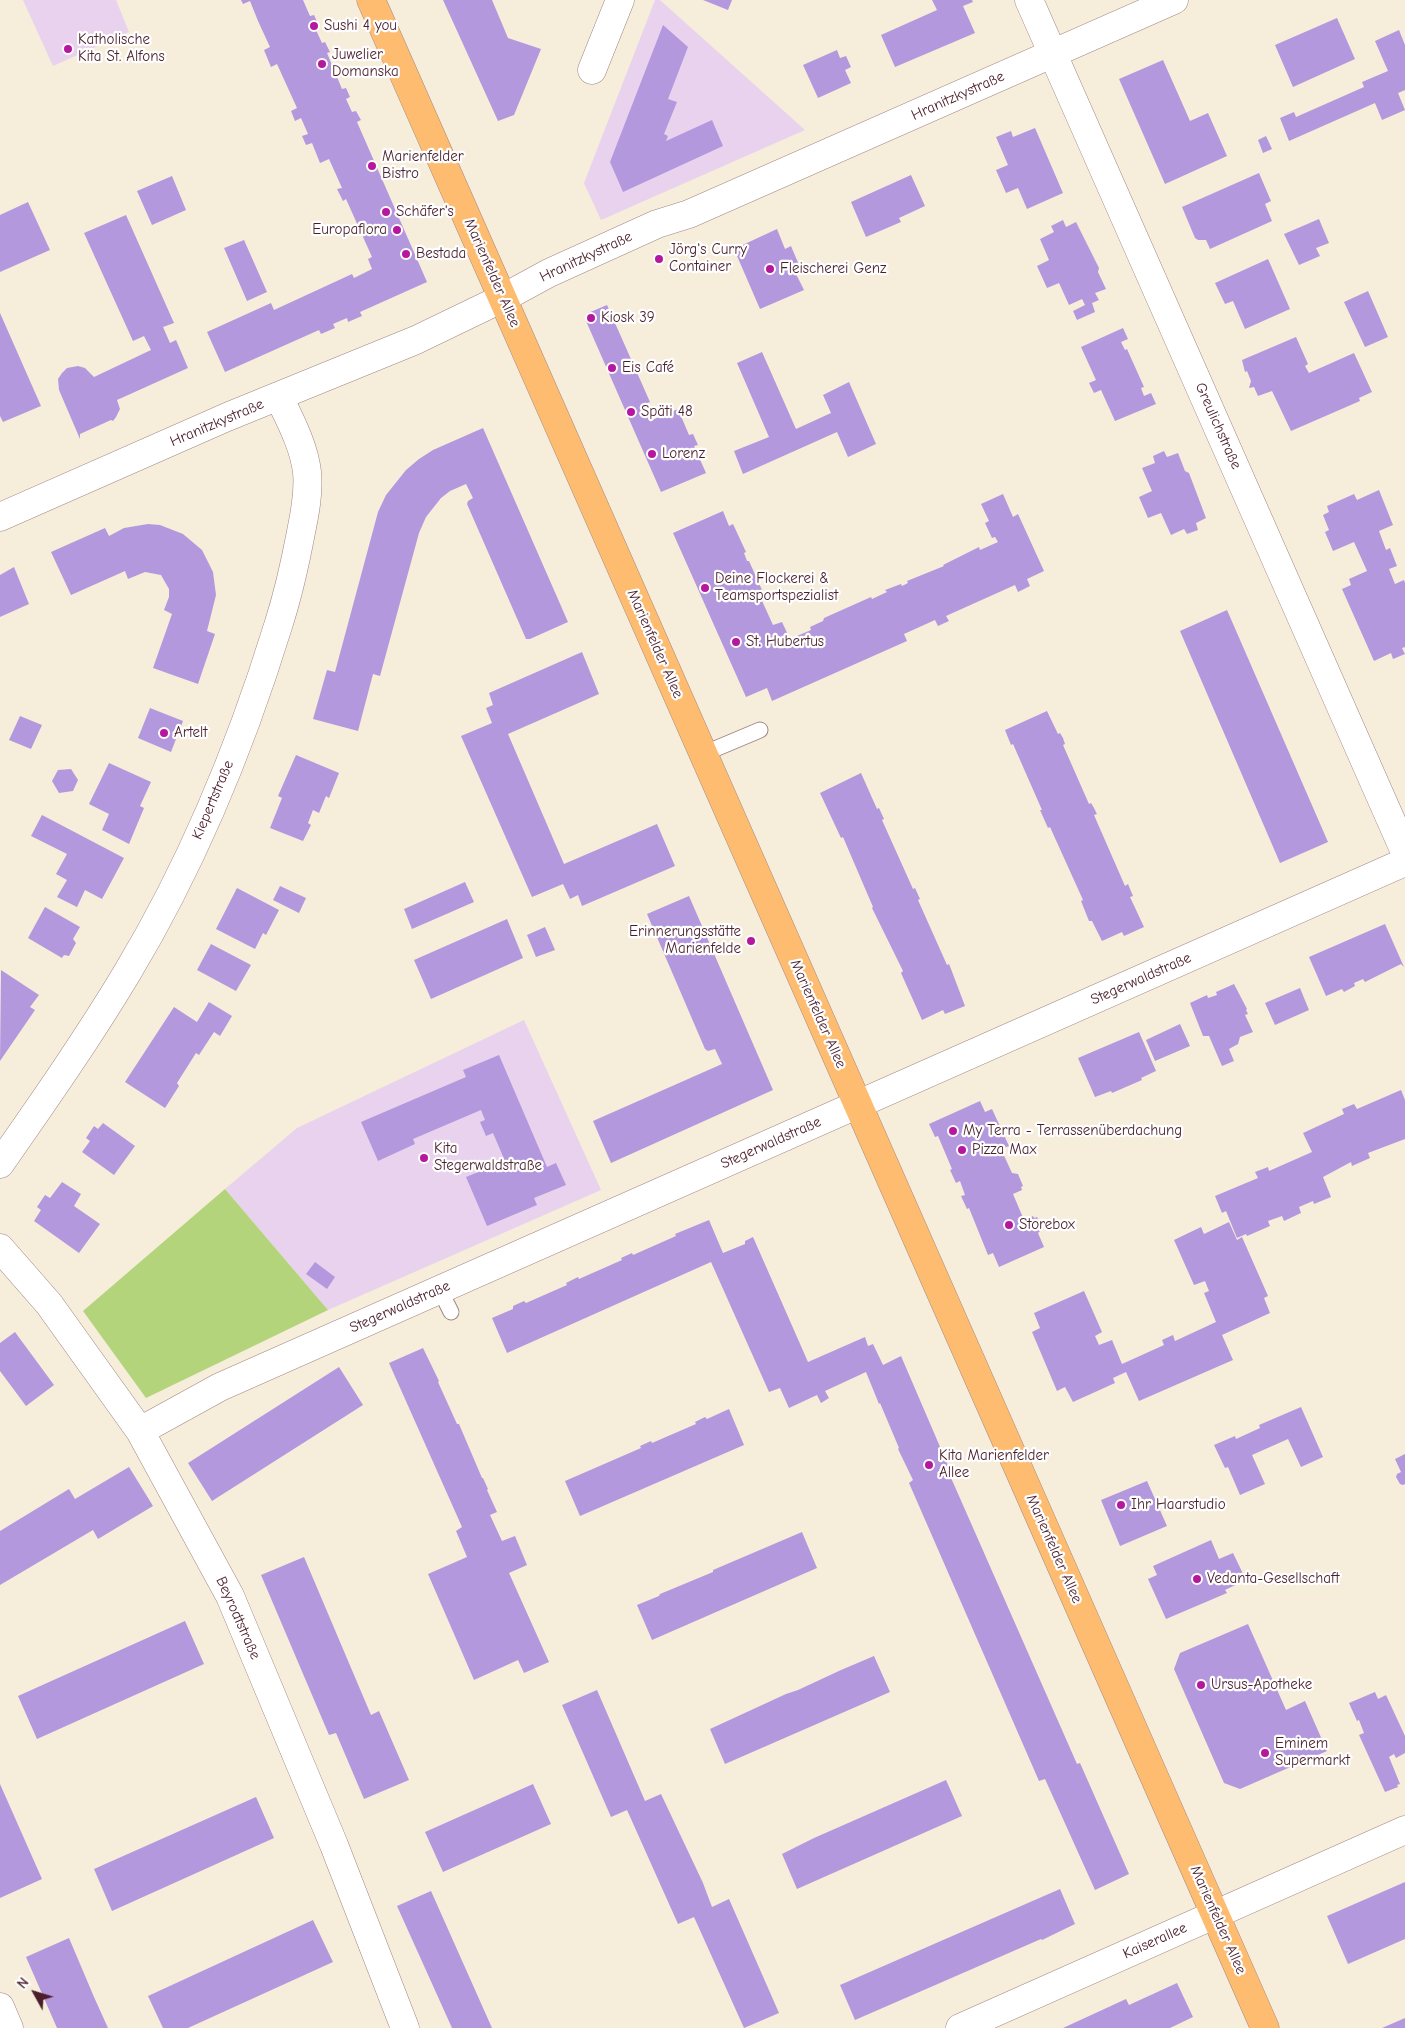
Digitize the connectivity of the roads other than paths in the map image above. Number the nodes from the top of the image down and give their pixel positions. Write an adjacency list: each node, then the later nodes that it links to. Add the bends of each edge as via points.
1 (371, 0): 7 (main road, Marienfelder Allee)
2 (620, 0): 6 (street)
3 (1030, 0): 5 (street, Greulichstraße)
4 (1174, 0): 5 (street, Hranitzkystraße)
5 (1054, 54): 7 (street, Hranitzkystraße, via 689,214 648,228 549,273); 12 (street, Greulichstraße)
6 (592, 70)
7 (503, 298): 8 (street, Hranitzkystraße, via 416,340); 11 (main road, Marienfelder Allee)
8 (279, 397): 9 (street, Hranitzkystraße); 15 (street, Kiepertstraße, via 301,449 307,472 307,490 292,581 262,678 225,776 182,870 128,972)
9 (0, 517)
10 (760, 730): 11 (lane)
11 (704, 754): 14 (main road, Marienfelder Allee)
12 (1405, 852)
13 (1405, 862): 14 (street, Stegerwaldstraße)
14 (858, 1105): 17 (street, Stegerwaldstraße, via 446,1301 220,1387); 19 (main road, Marienfelder Allee)
15 (0, 1164)
16 (0, 1248): 17 (street, Beyrodtstraße, via 49,1304)
17 (140, 1432): 22 (street, Beyrodtstraße, via 230,1596 334,1845)
18 (1405, 1830): 19 (street, Kaiserallee)
19 (1215, 1914): 23 (street, Kaiserallee); 24 (main road, Marienfelder Allee)
20 (0, 2007): 21 (street)
21 (9, 2028)
22 (405, 2028)
23 (960, 2028)
24 (1265, 2028)

